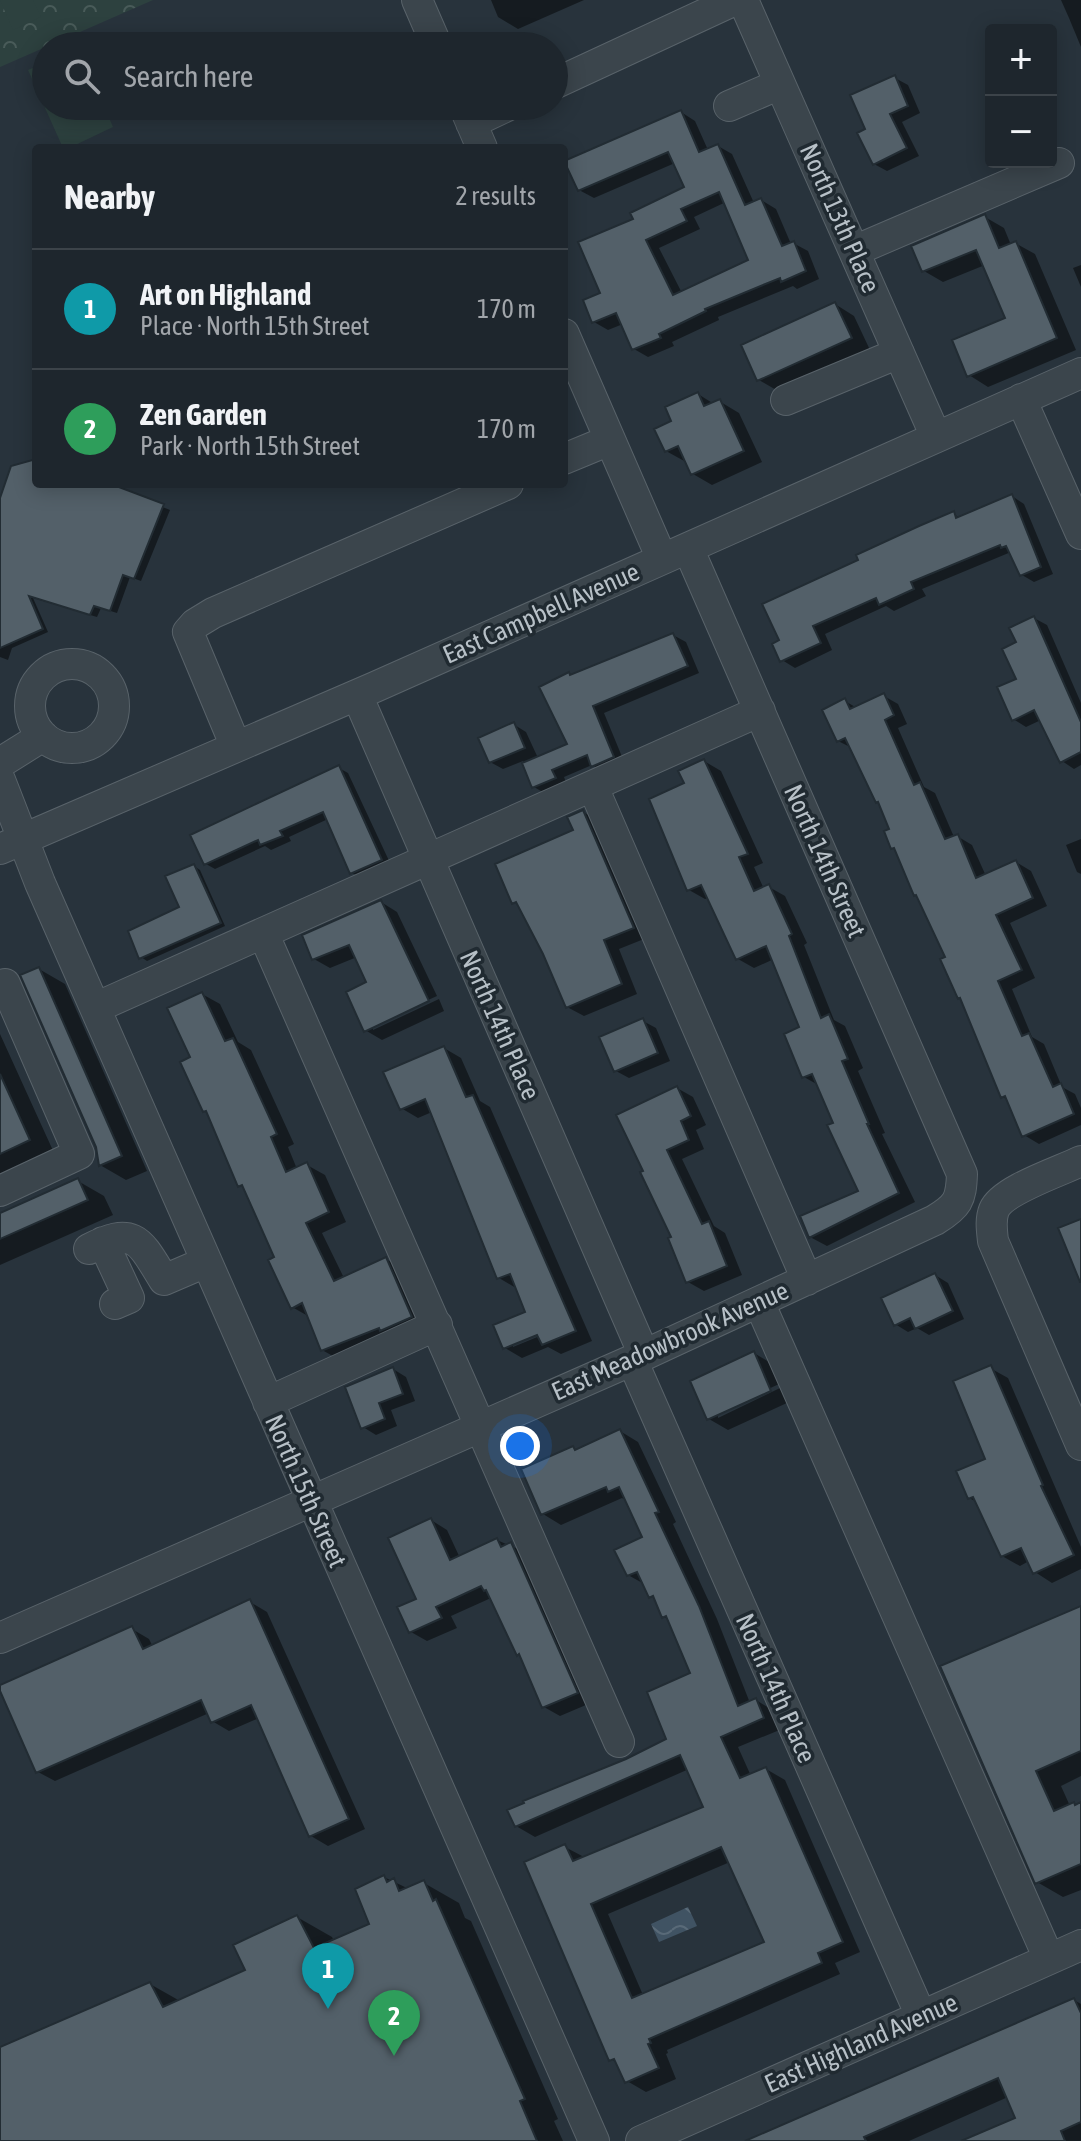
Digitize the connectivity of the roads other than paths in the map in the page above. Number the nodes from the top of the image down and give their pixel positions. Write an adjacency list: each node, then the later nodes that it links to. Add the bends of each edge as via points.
1 (417, 0): 4 (street)
2 (735, 0): 5 (street)
3 (743, 0): 6 (street, North 13th Place)
4 (431, 32)
5 (568, 78)
6 (780, 84): 7 (street); 9 (street, North 13th Place)
7 (729, 106)
8 (1059, 163): 9 (street)
9 (854, 251): 11 (street, North 13th Place)
10 (568, 343): 16 (street, North 14th Street)
11 (899, 353): 14 (street); 15 (street, North 13th Place)
12 (1081, 373): 13 (street, East Campbell Avenue)
13 (1021, 399): 15 (street, East Campbell Avenue); 19 (street)
14 (786, 400)
15 (936, 437): 20 (street, East Campbell Avenue)
16 (610, 440): 17 (street); 20 (street, North 14th Street)
17 (568, 457)
18 (499, 488): 24 (street, via 195,624 188,632)
19 (1081, 534)
20 (675, 553): 21 (street, East Campbell Avenue); 22 (street, North 14th Street)
21 (357, 695): 24 (street, East Campbell Avenue); 29 (street, North 14th Place)
22 (760, 711): 27 (street); 34 (street, North 14th Street)
23 (43, 736): 25 (street)
24 (236, 747): 28 (street, East Campbell Avenue)
25 (0, 763)
26 (0, 780): 28 (street, North 15th Street)
27 (593, 787): 29 (street); 37 (street)
28 (12, 844): 32 (street, North 15th Street)
29 (429, 861): 30 (street); 41 (street, North 14th Place)
30 (264, 935): 32 (street); 40 (street)
31 (5, 984): 35 (street, via 79,1154)
32 (95, 1008): 36 (street, North 15th Street)
33 (1081, 1161): 44 (street, via 1006,1195 994,1207 991,1225 993,1241)
34 (962, 1174): 37 (street, East Meadowbrook Avenue, via 961,1197 949,1211)
35 (0, 1191)
36 (206, 1262): 39 (street, via 164,1280 144,1248 131,1239 116,1236 96,1245 129,1298); 42 (street, North 15th Street)
37 (807, 1280): 38 (street, East Meadowbrook Avenue)
38 (759, 1302): 41 (street, East Meadowbrook Avenue); 49 (street)
39 (115, 1304)
40 (437, 1325): 42 (street); 43 (street)
41 (638, 1358): 43 (street, East Meadowbrook Avenue); 50 (street, North 14th Place)
42 (268, 1402): 45 (street, North 15th Street)
43 (481, 1425): 45 (street, East Meadowbrook Avenue); 47 (street)
44 (1081, 1445)
45 (311, 1500): 46 (street, East Meadowbrook Avenue); 51 (street, North 15th Street)
46 (0, 1638)
47 (619, 1742)
48 (1081, 1945): 49 (street, East Highland Avenue)
49 (1049, 1959): 50 (street, East Highland Avenue)
50 (921, 2016): 52 (street, East Highland Avenue)
51 (594, 2141)
52 (641, 2141)

